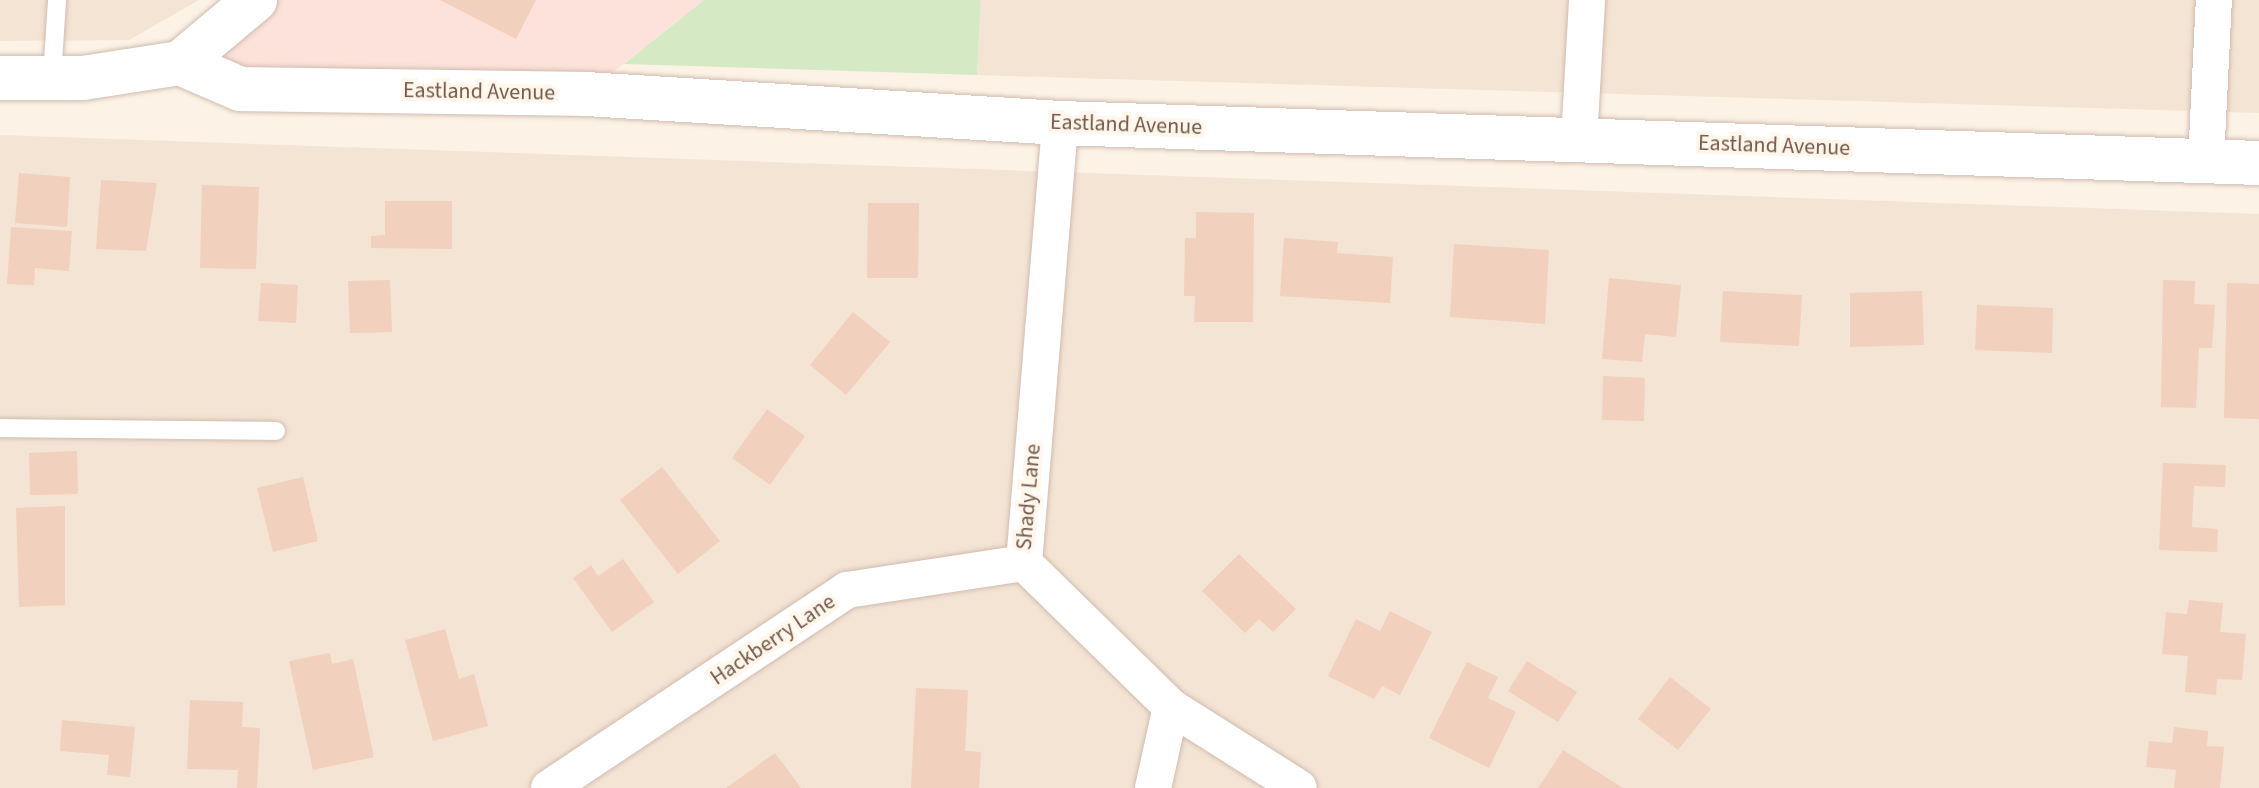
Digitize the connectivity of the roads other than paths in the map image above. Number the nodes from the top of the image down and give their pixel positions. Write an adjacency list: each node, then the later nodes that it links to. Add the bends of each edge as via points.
1 (57, 0): 7 (lane)
2 (255, 0): 5 (street)
3 (1587, 0): 9 (street)
4 (2214, 0): 10 (street)
5 (180, 63): 7 (street); 8 (street, Eastland Avenue, via 240,89 586,94)
6 (0, 78): 7 (street)
7 (52, 78)
8 (1060, 123): 9 (street, Eastland Avenue); 14 (street, Shady Lane)
9 (1579, 140): 10 (street, Eastland Avenue)
10 (2206, 161): 11 (street, Eastland Avenue)
11 (2259, 163)
12 (0, 428): 13 (lane)
13 (276, 431)
14 (1024, 563): 15 (street, Shady Lane); 16 (street, Hackberry Lane, via 847,590)
15 (1171, 707): 17 (street); 18 (street, Shady Lane)
16 (549, 788)
17 (1153, 788)
18 (1299, 788)

